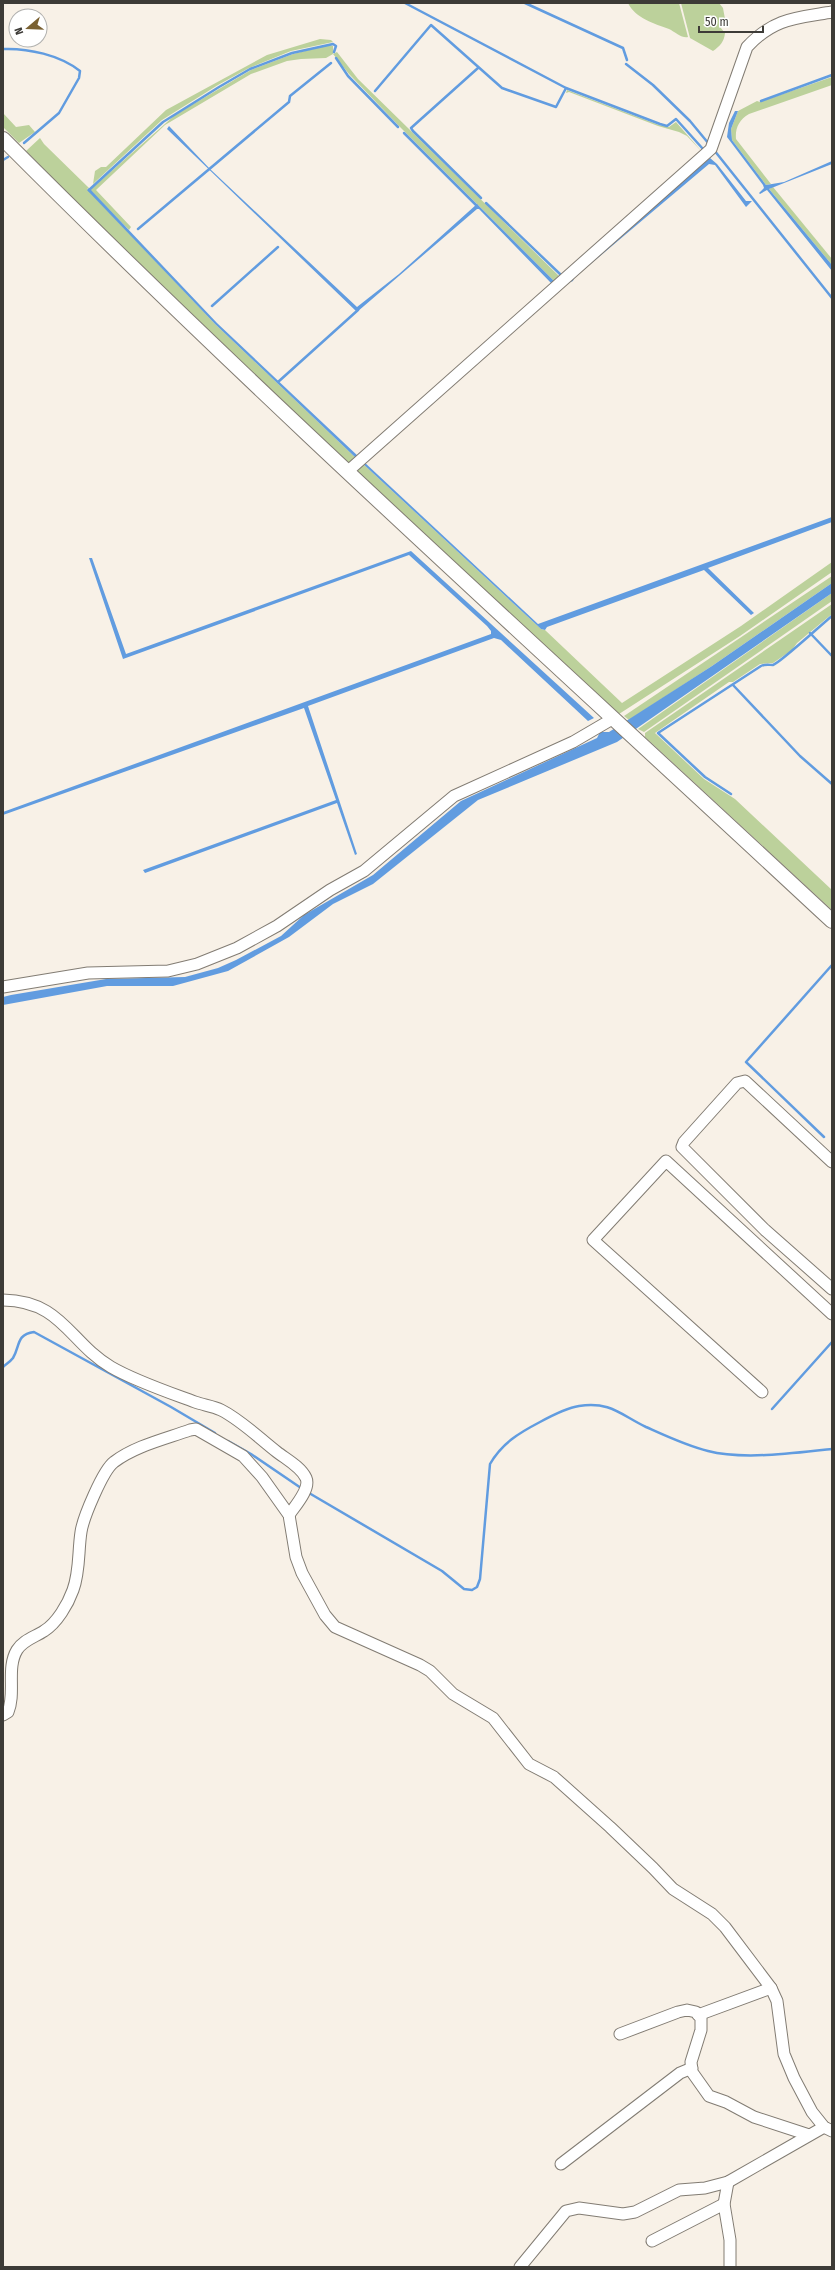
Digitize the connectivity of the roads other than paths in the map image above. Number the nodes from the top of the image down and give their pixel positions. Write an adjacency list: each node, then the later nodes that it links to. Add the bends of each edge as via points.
1 (832, 12): 3 (street, via 789,18 756,37 747,47 711,149)
2 (3, 139): 3 (main road, via 117,254)
3 (347, 472): 4 (main road)
4 (616, 720): 5 (main road); 6 (street, via 454,796 364,871 237,948 197,964 168,971 88,973)
5 (832, 921)
6 (3, 986)
7 (831, 1159): 8 (street, via 741,1081 682,1147)
8 (705, 1172): 9 (street); 10 (street)
9 (694, 1186): 11 (street); 16 (street, via 666,1161 593,1240)
10 (765, 1230): 11 (street); 12 (street)
11 (755, 1242): 13 (street)
12 (830, 1287): 13 (street)
13 (815, 1298): 15 (street)
14 (3, 1300): 17 (street, via 24,1303 49,1312 107,1365 220,1410 262,1441 307,1479 307,1487)
15 (832, 1314)
16 (762, 1392)
17 (288, 1515): 18 (street, via 251,1463 196,1429 127,1454 112,1463 90,1504 81,1531 73,1590 54,1624 23,1643 16,1651 12,1668 12,1702 8,1712); 19 (street, via 296,1558 325,1616 335,1627 420,1665 430,1671 453,1694 493,1718 529,1764 554,1777 616,1832 673,1890 712,1914)
18 (3, 1715)
19 (772, 1988): 20 (street); 23 (street, via 777,2001 784,2054 812,2112)
20 (698, 2015): 21 (street, via 687,2010 678,2012); 22 (street, via 701,2018 701,2030 691,2062)
21 (620, 2034)
22 (692, 2068): 24 (street, via 700,2086 709,2096 754,2117); 25 (street, via 680,2073)
23 (828, 2129): 24 (street)
24 (809, 2135): 26 (street)
25 (561, 2164)
26 (728, 2182): 27 (street); 29 (street, via 705,2188 679,2190 635,2212 623,2214 579,2208 566,2211)
27 (724, 2204): 28 (street); 30 (street, via 730,2240)
28 (652, 2242)
29 (520, 2267)
30 (730, 2267)

